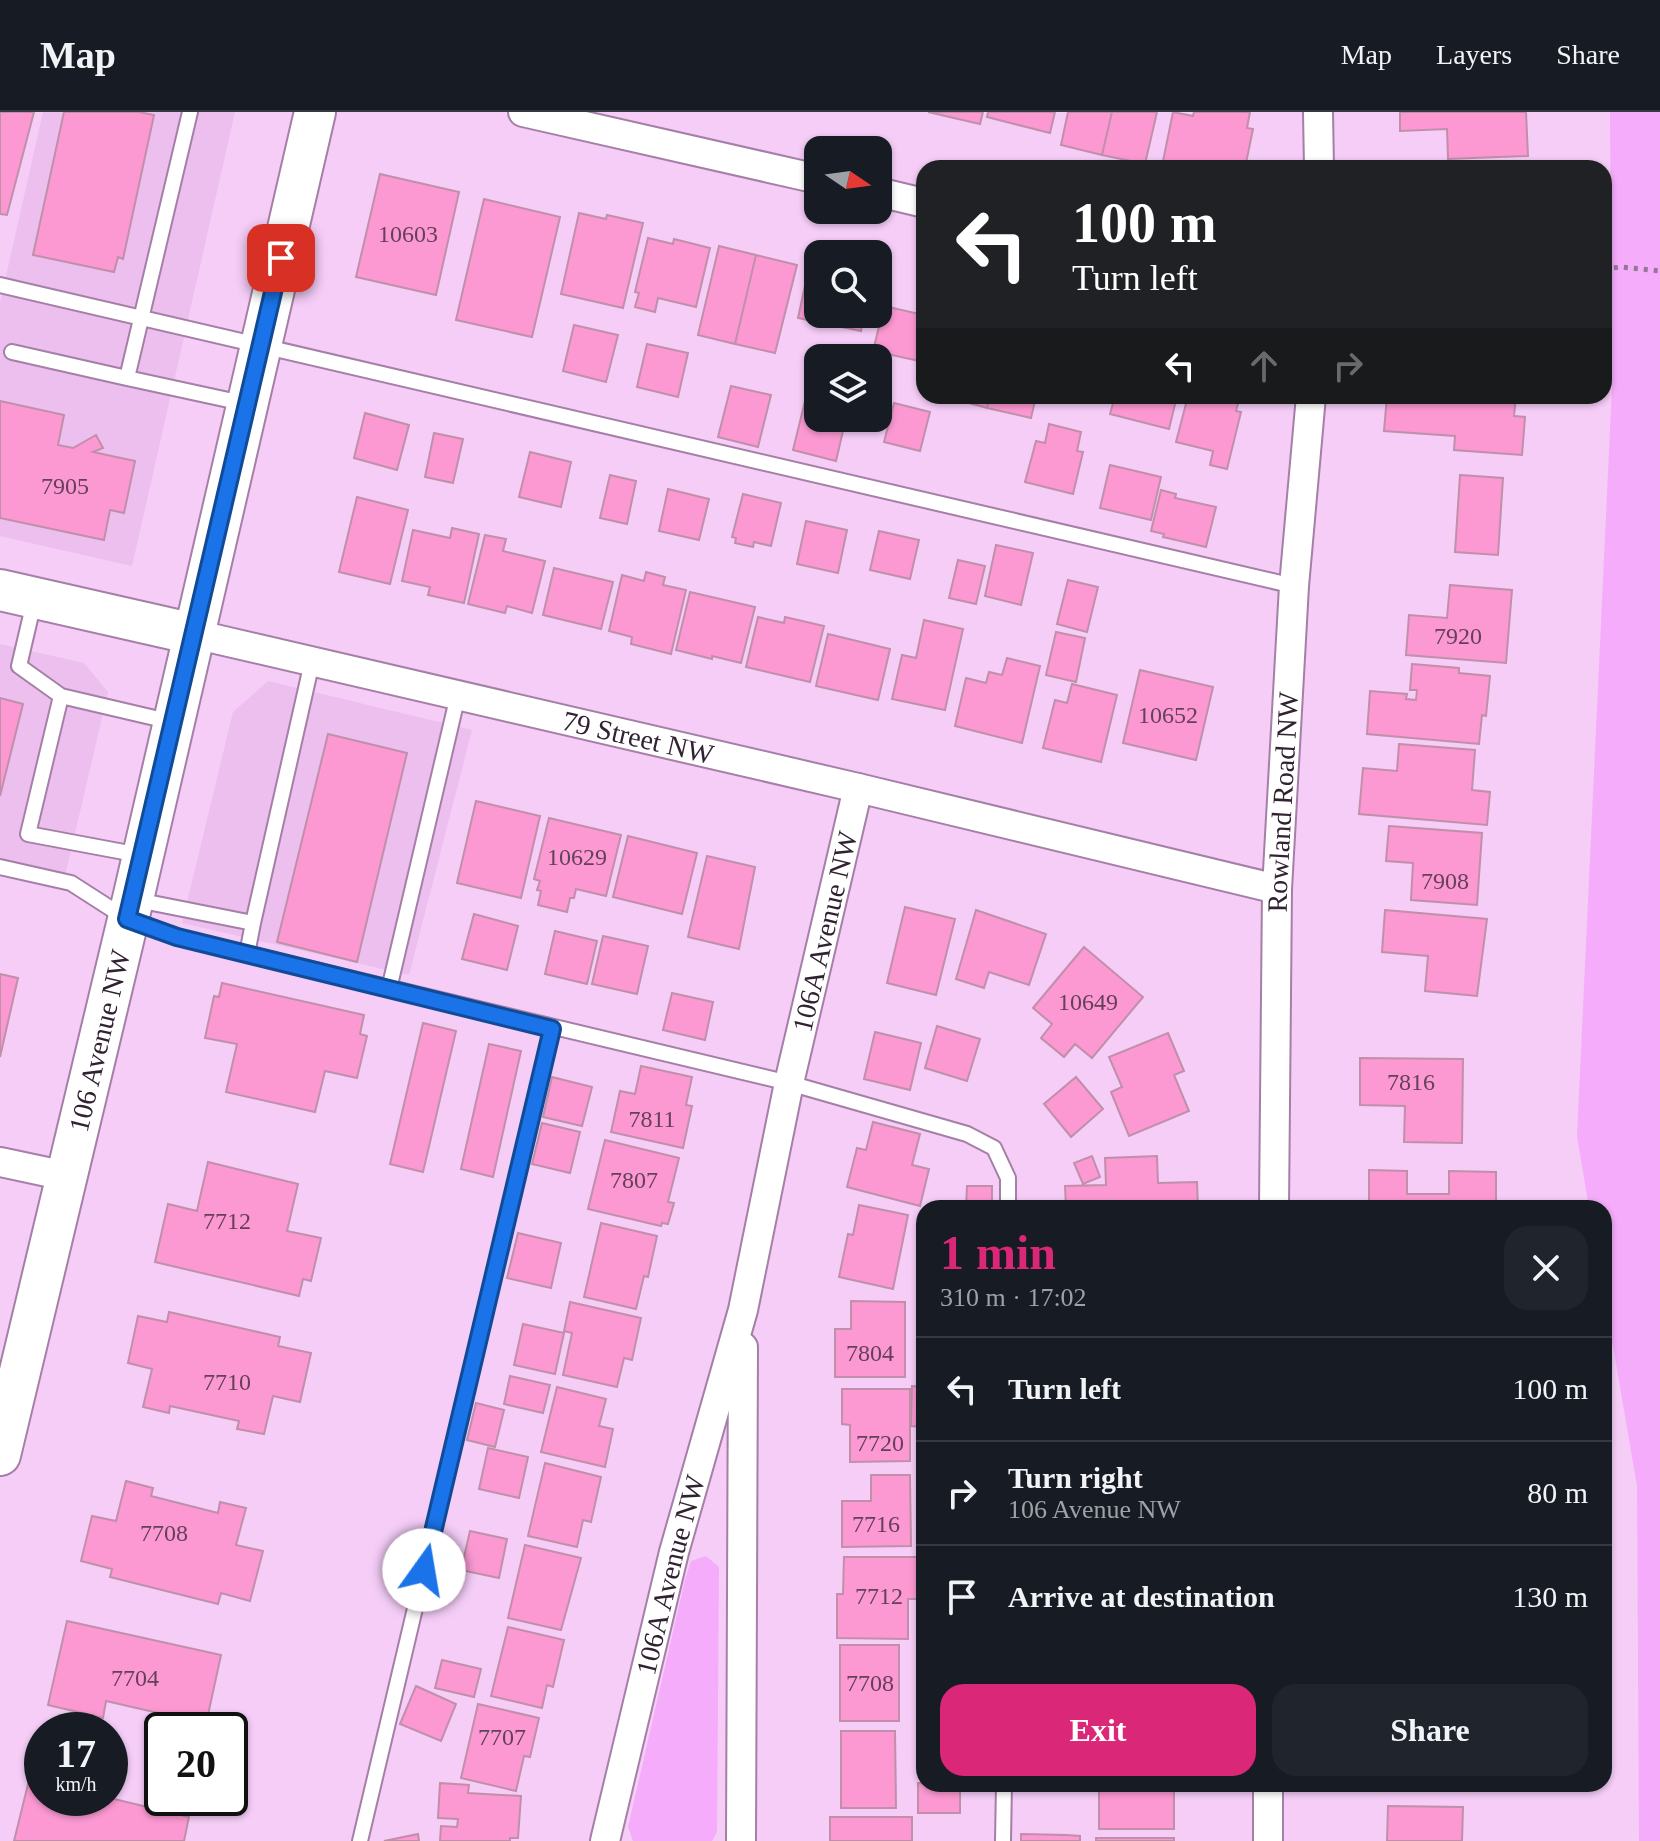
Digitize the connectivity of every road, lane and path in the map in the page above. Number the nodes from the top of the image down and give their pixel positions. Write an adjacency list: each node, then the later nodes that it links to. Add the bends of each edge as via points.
1 (190, 112): 12 (lane)
2 (315, 112): 13 (main road, 106 Avenue NW)
3 (523, 112): 6 (street)
4 (1318, 112): 5 (street)
5 (1319, 160)
6 (804, 176)
7 (892, 195): 8 (street)
8 (916, 201)
9 (1612, 268): 10 (path)
10 (1660, 271)
11 (0, 285): 12 (lane)
12 (142, 317): 13 (lane); 15 (lane)
13 (261, 345): 16 (main road, 106 Avenue NW); 18 (lane)
14 (12, 352): 15 (lane)
15 (127, 378): 16 (lane)
16 (247, 404): 20 (main road, 106 Avenue NW)
17 (1310, 404): 18 (street, Rowland Road NW)
18 (1294, 586): 28 (street, Rowland Road NW)
19 (17, 594): 20 (main road, 79 Street NW); 23 (lane, via 19,666)
20 (194, 634): 21 (street, 79 Street NW); 24 (main road, 106 Avenue NW)
21 (312, 662): 22 (street, 79 Street NW); 30 (lane)
22 (458, 695): 25 (street, 79 Street NW); 32 (lane)
23 (61, 696): 24 (lane); 26 (lane, via 28,834)
24 (174, 723): 26 (main road, 106 Avenue NW)
25 (858, 788): 28 (street, 79 Street NW); 34 (street, 106A Avenue NW)
26 (143, 855): 29 (main road, 106 Avenue NW)
27 (0, 867): 29 (lane, via 71,883)
28 (1277, 889): 38 (street, Rowland Road NW)
29 (130, 909): 30 (lane); 31 (lane, via 177,937); 36 (main road, 106 Avenue NW)
30 (253, 923): 31 (lane)
31 (247, 954): 32 (lane)
32 (389, 989): 33 (lane)
33 (552, 1029): 34 (lane); 43 (lane)
34 (789, 1083): 37 (lane, via 967,1134 994,1148 1008,1178); 39 (street, 106A Avenue NW)
35 (0, 1162): 36 (street)
36 (66, 1176): 40 (main road, 106 Avenue NW)
37 (1008, 1200)
38 (1274, 1200)
39 (743, 1310): 44 (street, 106A Avenue NW, via 674,1552); 45 (street, 106A Avenue NW)
40 (1, 1442)
41 (1004, 1792): 46 (lane)
42 (1268, 1792): 47 (street)
43 (360, 1841)
44 (605, 1841)
45 (741, 1841)
46 (1003, 1841)
47 (1268, 1841)

